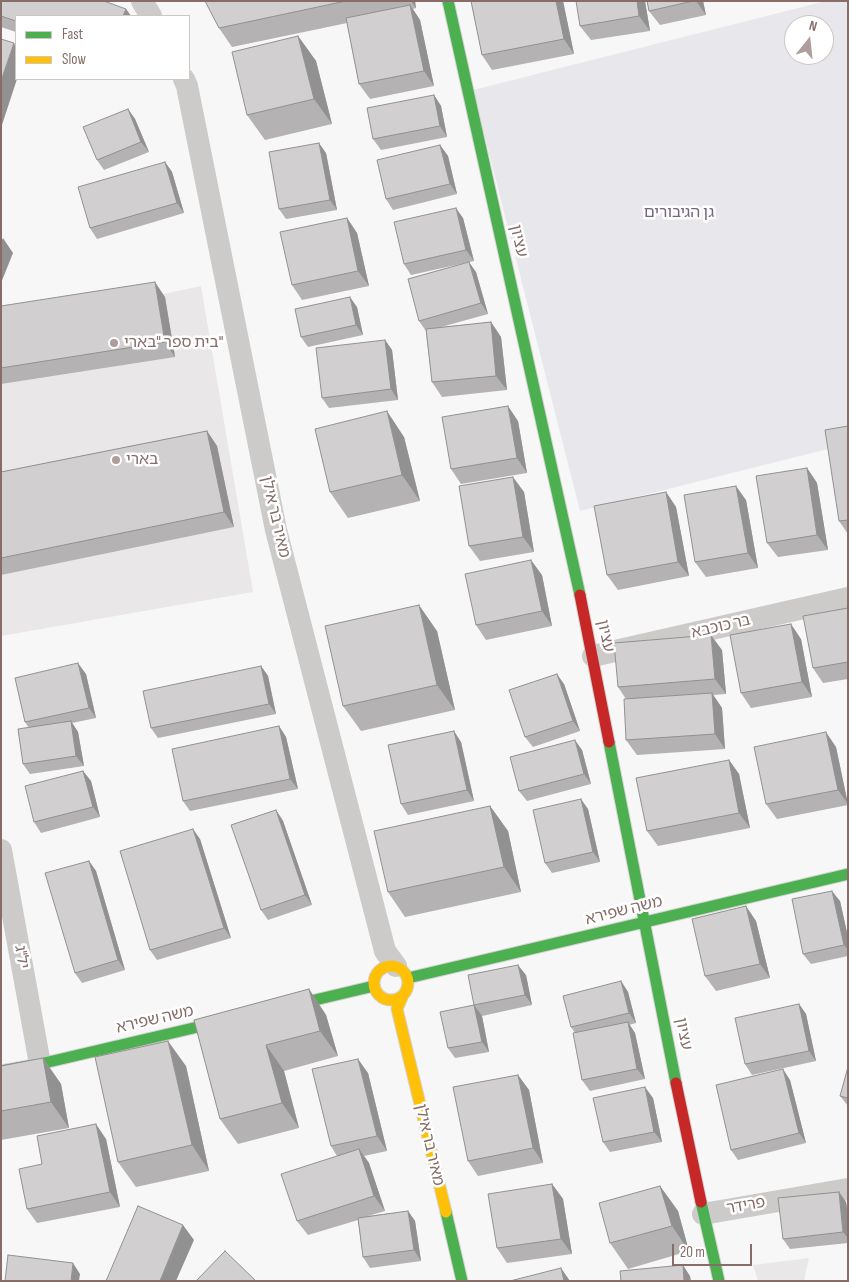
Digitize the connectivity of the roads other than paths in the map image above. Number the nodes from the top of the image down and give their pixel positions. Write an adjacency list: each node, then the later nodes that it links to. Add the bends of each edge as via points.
1 (142, 1): 3 (street)
2 (448, 1): 6 (street, עציון)
3 (150, 15)
4 (184, 80): 10 (street, מאיר בר אילן, via 276,530)
5 (848, 598): 6 (street, בר כוכבא)
6 (593, 656): 9 (street, עציון)
7 (1, 850): 16 (street, יל"ג)
8 (848, 874): 9 (street, משה שפירא)
9 (644, 923): 10 (street, משה שפירא); 19 (street, עציון)
10 (388, 970): 11 (street, via 408,984); 12 (street, via 376,992); 14 (street, משה שפירא)
11 (403, 994): 12 (street, via 394,999); 13 (street)
12 (384, 998): 13 (street)
13 (397, 1009): 20 (street, מאיר בר אילן)
14 (269, 1011)
15 (240, 1017): 16 (street, משה שפירא)
16 (40, 1064): 17 (street, משה שפירא)
17 (1, 1071)
18 (848, 1188): 19 (street, פרידר)
19 (702, 1214): 21 (street, עציון)
20 (462, 1281)
21 (719, 1281)

